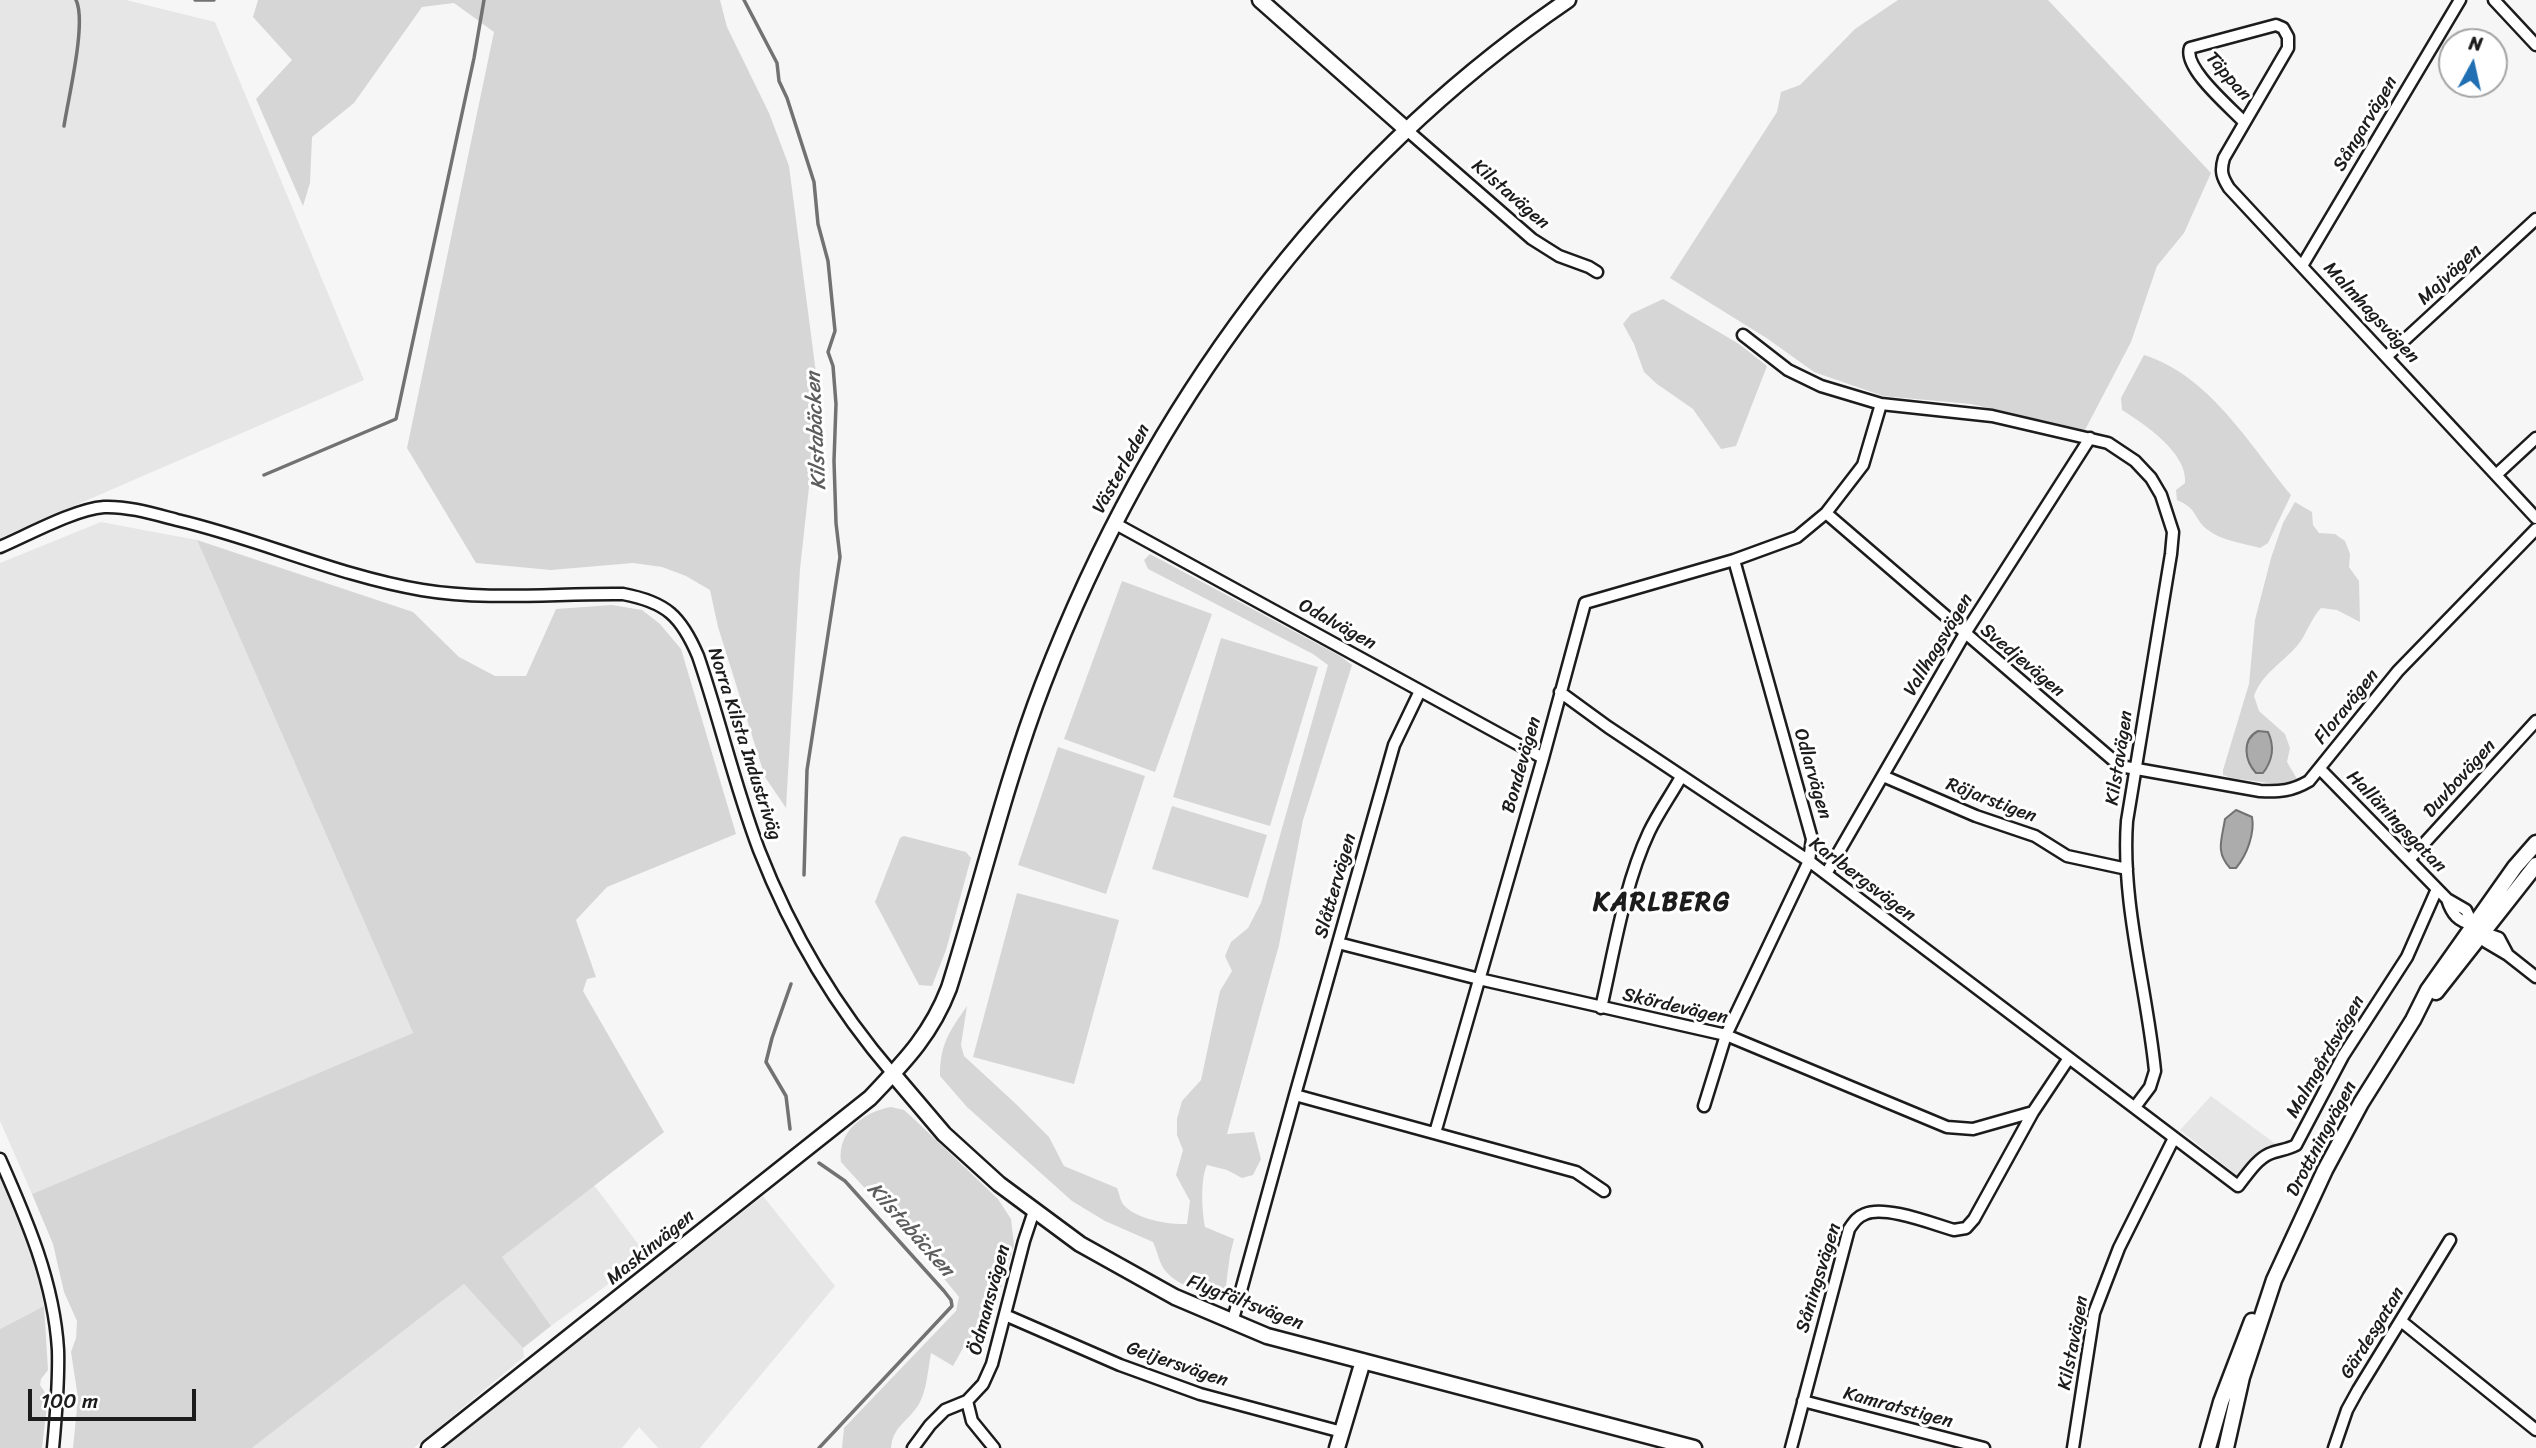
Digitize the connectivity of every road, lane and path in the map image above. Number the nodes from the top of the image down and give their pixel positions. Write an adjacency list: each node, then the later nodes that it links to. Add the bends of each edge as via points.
1 (1260, 0): 7 (street)
2 (1568, 0): 7 (street, Västerleden)
3 (2459, 0): 9 (street, Sångarvägen)
4 (2494, 0): 5 (street)
5 (2536, 45)
6 (2244, 122): 6 (street, Täppan, via 2288,48 2284,28 2276,25 2190,48 2188,55 2199,75); 9 (street, Malmhagsvägen, via 2224,158 2222,178)
7 (1408, 131): 10 (street, Kilstavägen, via 1532,239); 19 (street, Västerleden, via 1315,226 1239,319 1174,416)
8 (2536, 219): 12 (street, Majvägen)
9 (2302, 266): 12 (street, Malmhagsvägen)
10 (1597, 272)
11 (1743, 335): 13 (street, Kilstavägen, via 1804,379)
12 (2387, 356): 16 (street, Malmhagsvägen)
13 (1881, 404): 14 (street, Kilstavägen, via 1992,416); 17 (street, Bondevägen, via 1863,465)
14 (2090, 438): 23 (street, Vallhagsvägen); 29 (street, Kilstavägen, via 2122,451 2151,478 2173,532)
15 (2536, 438): 16 (street)
16 (2496, 475): 18 (street, Malmhagsvägen)
17 (1826, 513): 22 (street, Bondevägen, via 1797,537); 23 (street, Svedjevägen)
18 (2536, 518)
19 (1114, 523): 24 (street, Odalvägen); 46 (street, Västerleden, via 1066,625 1032,713 942,1007 924,1039)
20 (2536, 529): 28 (street, Floravägen, via 2398,671)
21 (0, 547): 46 (street, Norra Kilsta Industriväg, via 94,509 126,509 419,589 471,595 623,594 662,605 677,618 698,656 752,830 787,912 832,993)
22 (1734, 560): 25 (street, Bondevägen, via 1585,603); 34 (street, Odlarvägen, via 1807,818 1812,839)
23 (1964, 635): 29 (street, Svedjevägen, via 2108,758); 30 (street, Vallhagsvägen)
24 (1420, 691): 27 (street, Odalvägen); 40 (street, Slåttervägen, via 1394,745)
25 (1560, 692): 27 (street, Bondevägen); 31 (street, Karlbergsvägen)
26 (2536, 721): 33 (street, Duvbovägen)
27 (1543, 758): 42 (street, Bondevägen)
28 (2320, 769): 29 (street, Floravägen, via 2309,781 2282,792); 33 (street, Halläningsgatan)
29 (2137, 770): 36 (street, Kilstavägen, via 2127,821)
30 (1883, 776): 36 (street, Röjarstigen, via 2035,836 2067,856); 37 (street, Vallhagsvägen)
31 (1681, 777): 34 (street, Karlbergsvägen); 43 (street, via 1643,848)
32 (2536, 843): 39 (street, Drottningvägen, via 2515,867)
33 (2409, 860): 38 (street, Halläningsgatan)
34 (1809, 862): 37 (street, Karlbergsvägen); 44 (street, Odlarvägen)
35 (2536, 865): 39 (street, Drottningvägen)
36 (2127, 869): 49 (street, Kilstavägen, via 2155,1071)
37 (1826, 874): 45 (street, Karlbergsvägen)
38 (2437, 889): 39 (street, Halläningsgatan, via 2458,920); 52 (street, Malmgårdsvägen, via 2407,957 2343,1056 2296,1145 2258,1161 2238,1186)
39 (2478, 929): 41 (street, Halläningsgatan, via 2486,942); 57 (street, Drottningvägen, via 2361,1103)
40 (1338, 943): 42 (street, Skördevägen); 47 (street, Slåttervägen)
41 (2536, 978)
42 (1479, 979): 43 (street, Skördevägen); 51 (street, Bondevägen)
43 (1601, 1008): 44 (street, Skördevägen)
44 (1726, 1035): 48 (street, Odlarvägen); 50 (street, Skördevägen, via 1947,1127 1973,1129)
45 (2069, 1059): 49 (street, Karlbergsvägen); 50 (street, Såningsvägen)
46 (893, 1074): 55 (street, Flygfältsvägen, via 968,1158); 67 (street, Maskinvägen, via 870,1098)
47 (1295, 1095): 51 (street); 60 (street, Slåttervägen)
48 (1704, 1106)
49 (2135, 1107): 52 (street)
50 (2033, 1112): 63 (street, Såningsvägen, via 1966,1228 1954,1230 1881,1212 1857,1218 1849,1229)
51 (1435, 1133): 54 (street, via 1576,1172)
52 (2174, 1138): 74 (street, Kilstavägen, via 2119,1248 2094,1313)
53 (0, 1159): 66 (street, via 35,1242 51,1299 58,1350)
54 (1604, 1191)
55 (1034, 1211): 58 (street, Ödmansvägen); 60 (street, Flygfältsvägen, via 1107,1261)
56 (2450, 1240): 59 (street, Gärdesgatan)
57 (2274, 1280): 75 (street, Drottningvägen, via 2239,1351); 76 (street, Drottningvägen, via 2246,1363)
58 (1005, 1315): 62 (street, Ödmansvägen, via 992,1364 983,1384); 65 (street, Geijersvägen, via 1200,1394)
59 (2401, 1321): 64 (street); 77 (street, Gärdesgatan, via 2347,1410)
60 (1232, 1323): 61 (street, Flygfältsvägen)
61 (1363, 1362): 65 (street); 71 (street, Flygfältsvägen)
62 (967, 1401): 68 (street, Ödmansvägen, via 945,1410); 69 (street, via 972,1421)
63 (1803, 1401): 72 (street, Såningsvägen); 73 (street, Kamratstigen)
64 (2536, 1430)
65 (1342, 1432): 70 (street)
66 (52, 1448)
67 (429, 1448)
68 (913, 1448)
69 (994, 1448)
70 (1338, 1448)
71 (1693, 1448)
72 (1791, 1448)
73 (1984, 1448)
74 (2073, 1448)
75 (2208, 1448)
76 (2226, 1448)
77 (2334, 1448)

